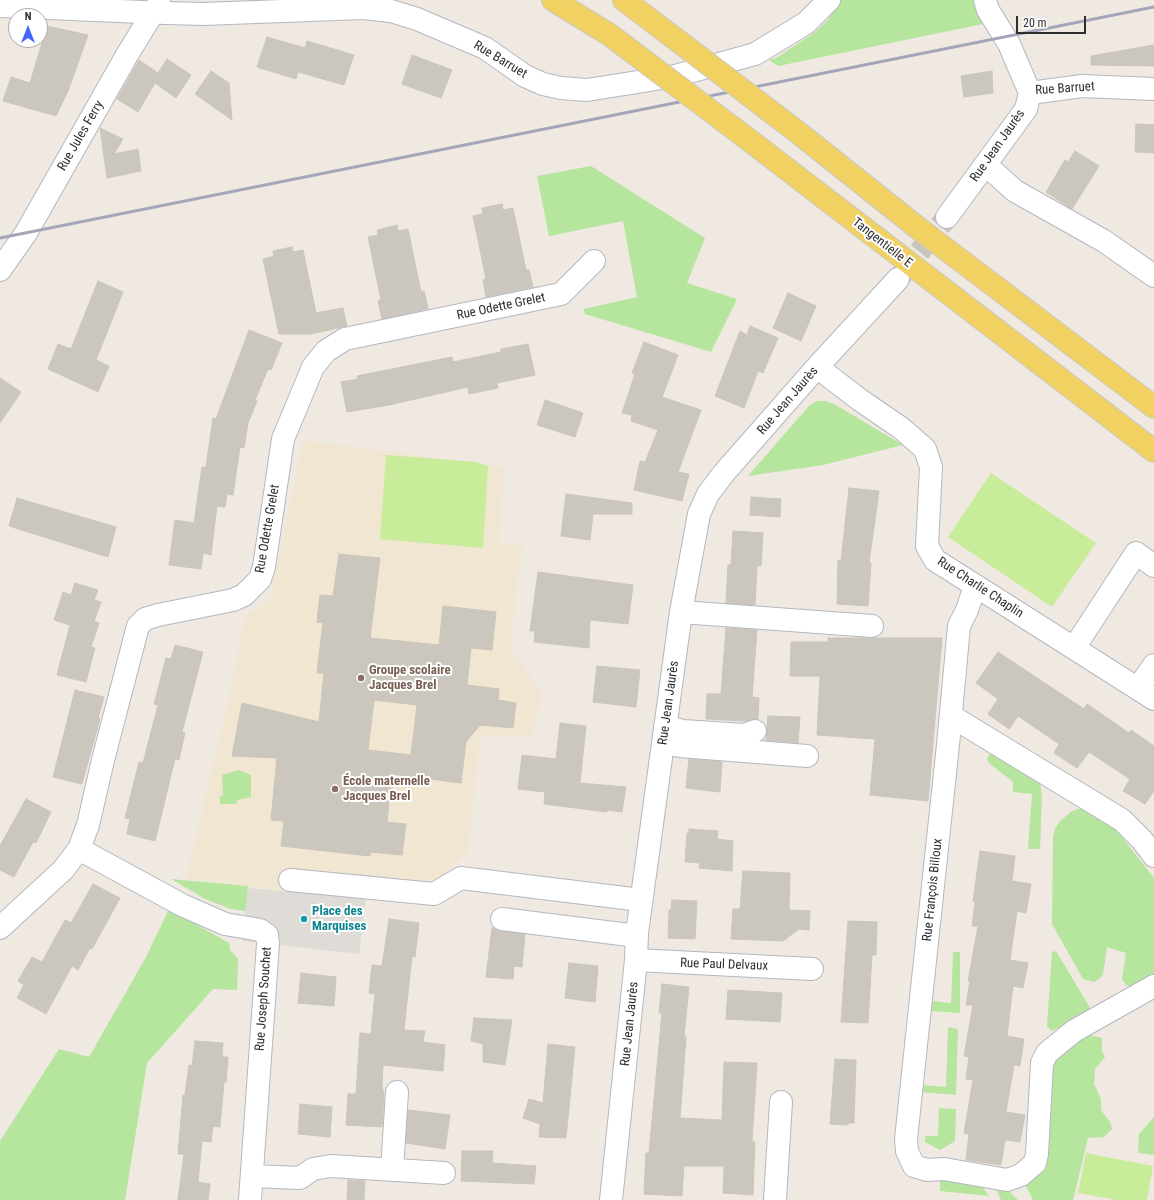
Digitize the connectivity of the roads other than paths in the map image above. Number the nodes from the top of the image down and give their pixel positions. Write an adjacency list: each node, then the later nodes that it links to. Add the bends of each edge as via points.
1 (553, 0): 8 (main road)
2 (566, 0): 8 (main road)
3 (624, 0): 18 (main road, bridge)
4 (829, 0): 7 (street, Rue Barruet, via 806,23 755,54 675,76 588,90 543,84 525,76 484,48 417,19 391,11 363,8 211,14)
5 (985, 0): 10 (street, Rue Barruet, via 988,10 1009,44)
6 (0, 6): 7 (street, Rue Barruet)
7 (157, 6): 14 (street, Rue Jules Ferry, via 26,233)
8 (610, 36): 19 (main road, Tangentielle E, bridge)
9 (1154, 89): 10 (street, Rue Barruet, via 1082,86)
10 (1030, 92): 11 (street, Rue Jean Jaurès, via 1026,109)
11 (986, 165): 12 (street, Rue Jean Jaurès); 15 (street, via 1014,191 1104,242)
12 (947, 217)
13 (594, 261): 31 (street, Rue Odette Grelet, via 561,294 345,339 326,350 313,367 283,439 264,567 260,579 244,595 233,600 158,615 145,619 138,626 88,825)
14 (0, 270)
15 (1154, 276)
16 (898, 279): 17 (street, Rue Jean Jaurès)
17 (817, 367): 21 (street, Rue Charlie Chaplin, via 901,428 925,449 931,467 928,546 935,560); 22 (street, Rue Jean Jaurès, via 708,494 696,524)
18 (1154, 407)
19 (1154, 450)
20 (1154, 566): 24 (street, via 1136,553)
21 (975, 586): 24 (street, Rue Charlie Chaplin); 27 (street, Rue François Billoux, via 959,626)
22 (681, 612): 23 (street); 29 (street, Rue Jean Jaurès)
23 (872, 626)
24 (1074, 648): 26 (street, Rue Charlie Chaplin)
25 (1154, 665): 26 (street)
26 (1146, 694)
27 (951, 716): 32 (street, via 1122,820); 40 (street, Rue François Billoux, via 906,1138 907,1151 914,1166 927,1170 944,1169 1007,1180 1027,1171 1035,1163 1038,1154 1042,1063 1047,1053 1074,1032)
28 (755, 731): 29 (street, via 744,735 683,731)
29 (664, 735): 30 (street, via 680,746); 34 (street, Rue Jean Jaurès)
30 (807, 756)
31 (79, 849): 36 (street, Rue Odette Grelet, via 63,870); 45 (street, Rue Joseph Souchet, via 182,905 225,924 260,930 267,935)
32 (1154, 856)
33 (290, 880): 34 (street, via 434,894 461,878)
34 (642, 900): 37 (street, Rue Jean Jaurès)
35 (502, 919): 37 (street)
36 (0, 928)
37 (637, 936): 38 (street, Rue Jean Jaurès)
38 (636, 960): 39 (street, Rue Paul Delvaux); 47 (street, Rue Jean Jaurès)
39 (812, 969)
40 (1154, 986)
41 (397, 1092): 43 (street)
42 (781, 1102): 48 (street)
43 (392, 1170): 44 (street); 45 (street, via 331,1166 314,1169 300,1178)
44 (444, 1173)
45 (252, 1176): 46 (street, Rue Joseph Souchet)
46 (250, 1200)
47 (611, 1200)
48 (775, 1200)

